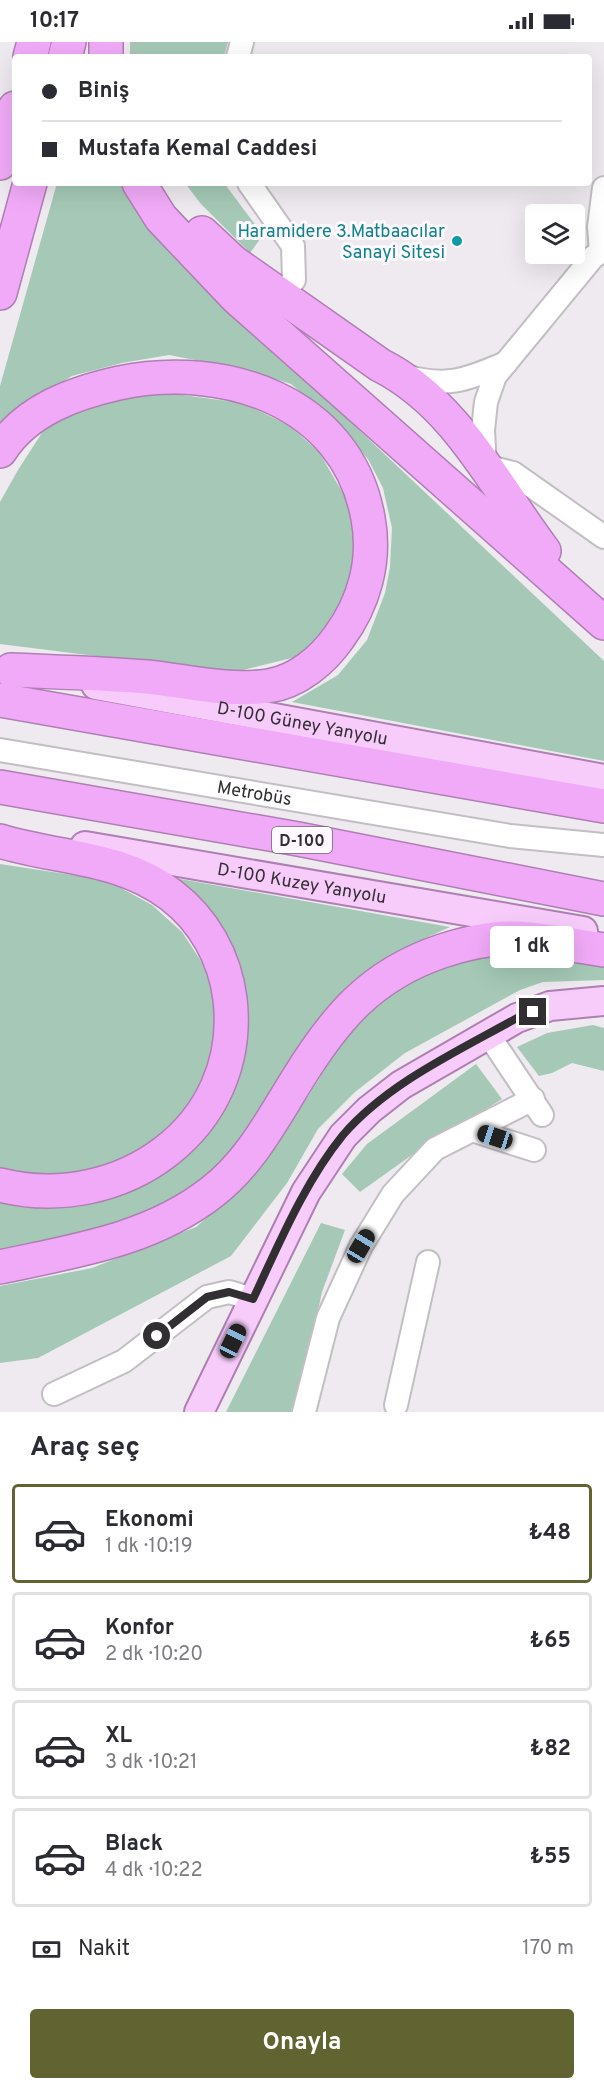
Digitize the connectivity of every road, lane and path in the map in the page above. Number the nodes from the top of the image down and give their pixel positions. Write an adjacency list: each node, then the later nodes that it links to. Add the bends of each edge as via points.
1 (12, 119): 2 (highway)
2 (0, 163)
3 (29, 186): 9 (highway)
4 (141, 186): 17 (highway, via 160,218 237,298)
5 (163, 186): 10 (highway, via 188,220 233,262)
6 (251, 186): 10 (street, via 293,246 294,280)
7 (604, 188): 8 (street, via 598,227)
8 (602, 252): 11 (street, via 593,257)
9 (0, 293)
10 (281, 295): 12 (highway)
11 (506, 363): 12 (street, via 452,383); 14 (street, via 495,376 486,402)
12 (398, 375): 14 (highway, via 433,402)
13 (0, 452): 18 (highway, via 25,424 53,403 76,395 146,377 184,375 240,384 275,398 318,426 338,447 360,485 371,533 370,563 354,618 328,653 300,674 269,686 219,688 112,674)
14 (485, 466): 15 (street, via 513,473); 16 (highway, via 559,572)
15 (604, 537)
16 (604, 616)
17 (604, 623)
18 (4, 679): 20 (main road, D-100 Güney Yanyolu); 22 (highway)
19 (0, 750): 24 (street, Metrobüs)
20 (604, 779)
21 (0, 787): 28 (highway, D-100, via 397,857)
22 (604, 806)
23 (0, 832): 29 (main road, D-100 Kuzey Yanyolu)
24 (510, 836): 26 (street, Metrobüs); 27 (street, Metrobüs)
25 (0, 840): 35 (highway, via 124,868 171,894 192,912 220,958 228,983 232,1035 227,1064 200,1116 155,1159 83,1190 34,1192)
26 (604, 845)
27 (604, 859)
28 (604, 899)
29 (604, 935)
30 (604, 950): 37 (highway, via 518,938 490,940 455,947 401,967 375,985 333,1025 255,1148 213,1192 156,1227 128,1237)
31 (604, 1001): 32 (main road, via 549,1006)
32 (488, 1034): 33 (street, via 538,1107); 38 (main road, via 401,1085 343,1136 306,1192)
33 (475, 1131): 34 (street); 42 (street, via 435,1149 393,1194 361,1246 328,1318)
34 (534, 1150)
35 (0, 1185)
36 (428, 1262): 40 (street)
37 (0, 1267)
38 (253, 1299): 39 (street, via 229,1292 207,1297 124,1361); 41 (main road)
39 (54, 1394)
40 (396, 1405)
41 (199, 1412)
42 (304, 1412)

